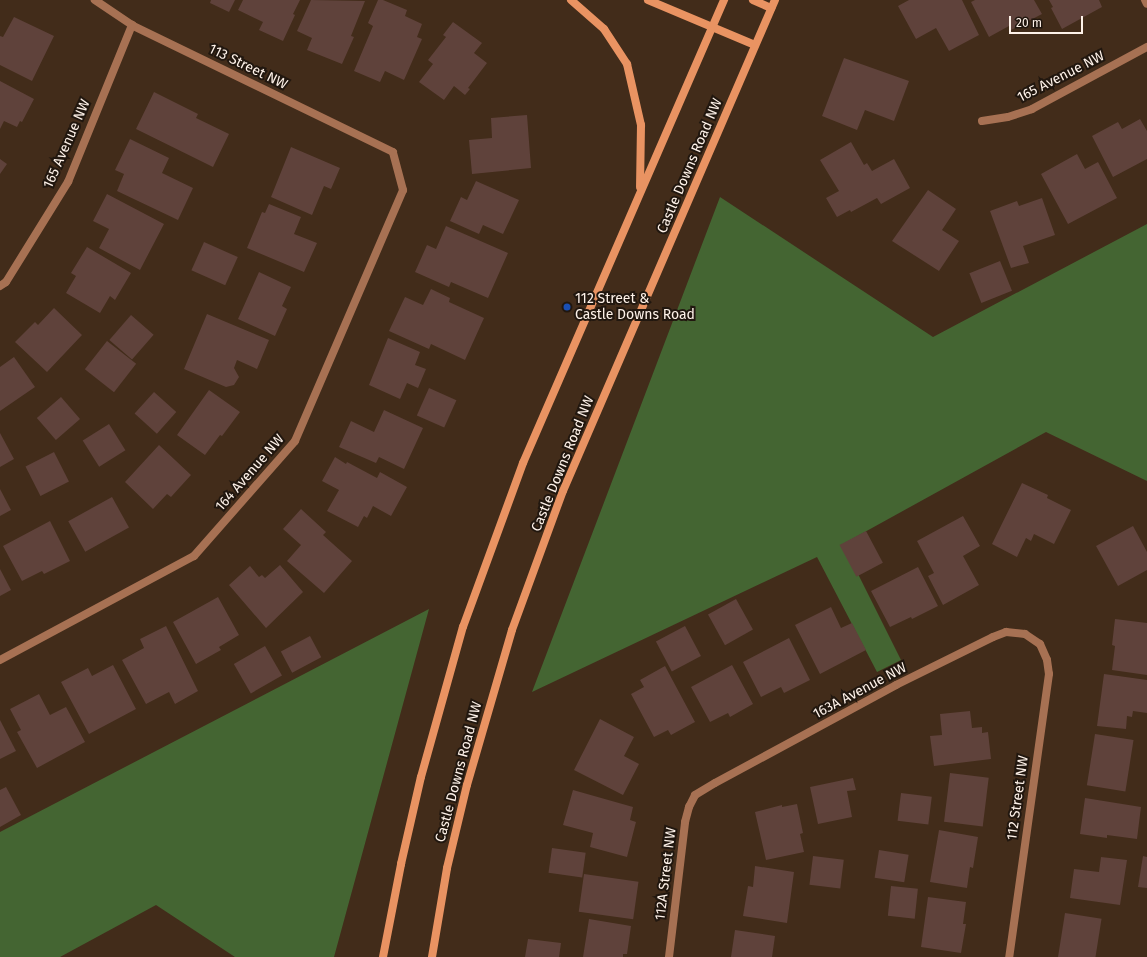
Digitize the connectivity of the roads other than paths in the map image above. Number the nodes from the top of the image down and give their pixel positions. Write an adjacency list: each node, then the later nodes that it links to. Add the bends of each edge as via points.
1 (95, 0): 9 (street, 113 Street NW)
2 (571, 0): 15 (main road, via 604,29 627,64 641,125)
3 (648, 0): 10 (main road)
4 (724, 0): 10 (main road)
5 (753, 0): 7 (main road)
6 (1145, 0): 8 (street)
7 (773, 4): 11 (main road, Castle Downs Road NW)
8 (1147, 4)
9 (132, 25): 14 (street, 113 Street NW); 16 (street, 165 Avenue NW, via 68,182 6,282)
10 (712, 27): 11 (main road); 15 (main road)
11 (755, 45): 21 (main road, Castle Downs Road NW, via 563,492 512,630 467,785 447,868)
12 (1147, 47): 13 (street, 165 Avenue NW, via 1032,109 1008,117)
13 (982, 121)
14 (393, 152): 18 (street, 164 Avenue NW, via 403,190 295,441 194,556)
15 (640, 192): 20 (main road, via 523,463 463,627 421,777)
16 (0, 286)
17 (1040, 644): 19 (street, 163A Avenue NW, via 1025,634 1006,632 993,636 896,685); 23 (street, 112 Street NW, via 1047,660 1049,674)
18 (0, 660)
19 (695, 795): 22 (street, 112A Street NW, via 685,822)
20 (383, 957)
21 (432, 957)
22 (669, 957)
23 (1009, 957)

